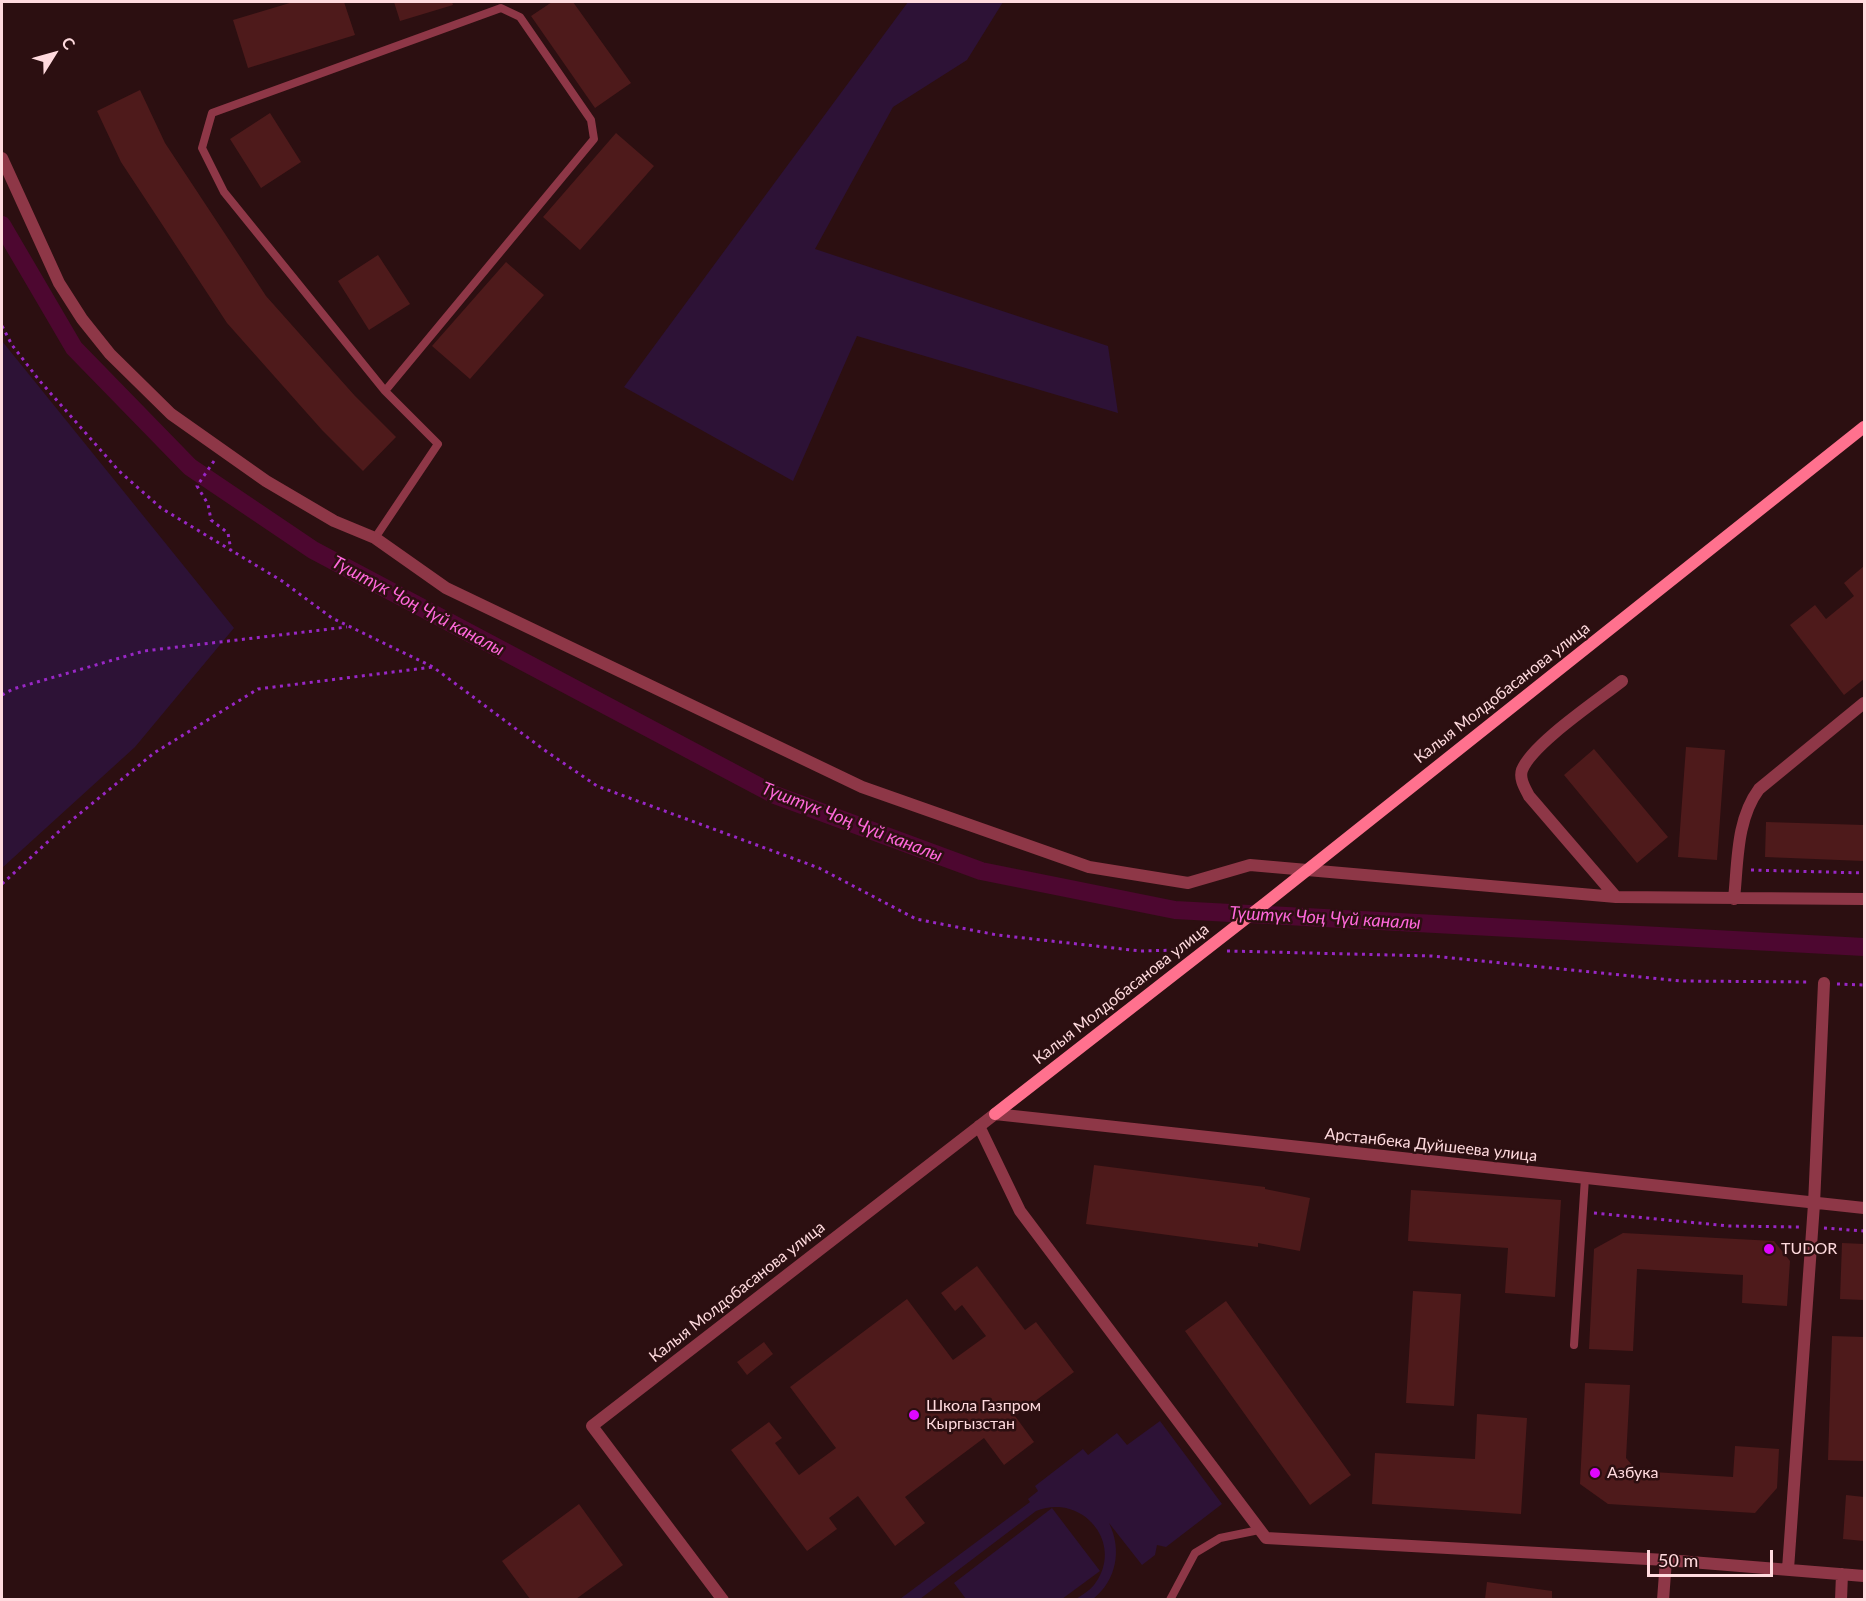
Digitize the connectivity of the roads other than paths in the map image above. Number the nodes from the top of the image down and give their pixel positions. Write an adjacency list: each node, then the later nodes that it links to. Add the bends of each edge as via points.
1 (2, 159): 4 (street, via 59,283 82,319 146,391 171,414 266,481 334,521)
2 (385, 391): 2 (lane, via 594,139 591,120 520,17 501,8 212,113 202,148 224,192); 4 (lane, via 438,444)
3 (1864, 427): 7 (street, Калыя Молдобасанова улица)
4 (375, 538): 7 (street, via 446,588 779,749 862,787 1013,842 1089,867 1188,882 1250,866)
5 (1622, 681): 8 (street, via 1536,751 1521,777 1529,796)
6 (1864, 703): 9 (street, via 1759,789 1749,802 1741,830)
7 (1304, 871): 8 (street); 12 (street, Калыя Молдобасанова улица)
8 (1616, 897): 9 (street)
9 (1734, 899): 10 (street)
10 (1864, 899)
11 (1824, 983): 15 (street)
12 (995, 1114): 13 (street, Калыя Молдобасанова улица); 14 (street, Арстанбека Дуйшеева улица)
13 (979, 1126): 18 (street, via 1020,1211); 23 (street, Калыя Молдобасанова улица, via 592,1426)
14 (1585, 1179): 15 (street, Арстанбека Дуйшеева улица); 17 (lane)
15 (1814, 1204): 16 (street, Арстанбека Дуйшеева улица); 20 (street)
16 (1864, 1208)
17 (1574, 1345)
18 (1259, 1530): 19 (street, via 1266,1539); 24 (lane, via 1220,1538 1195,1553)
19 (1666, 1560): 20 (street); 25 (street)
20 (1788, 1569): 21 (street)
21 (1842, 1574): 22 (street); 26 (street)
22 (1864, 1576)
23 (723, 1599)
24 (1170, 1599)
25 (1663, 1599)
26 (1841, 1599)

